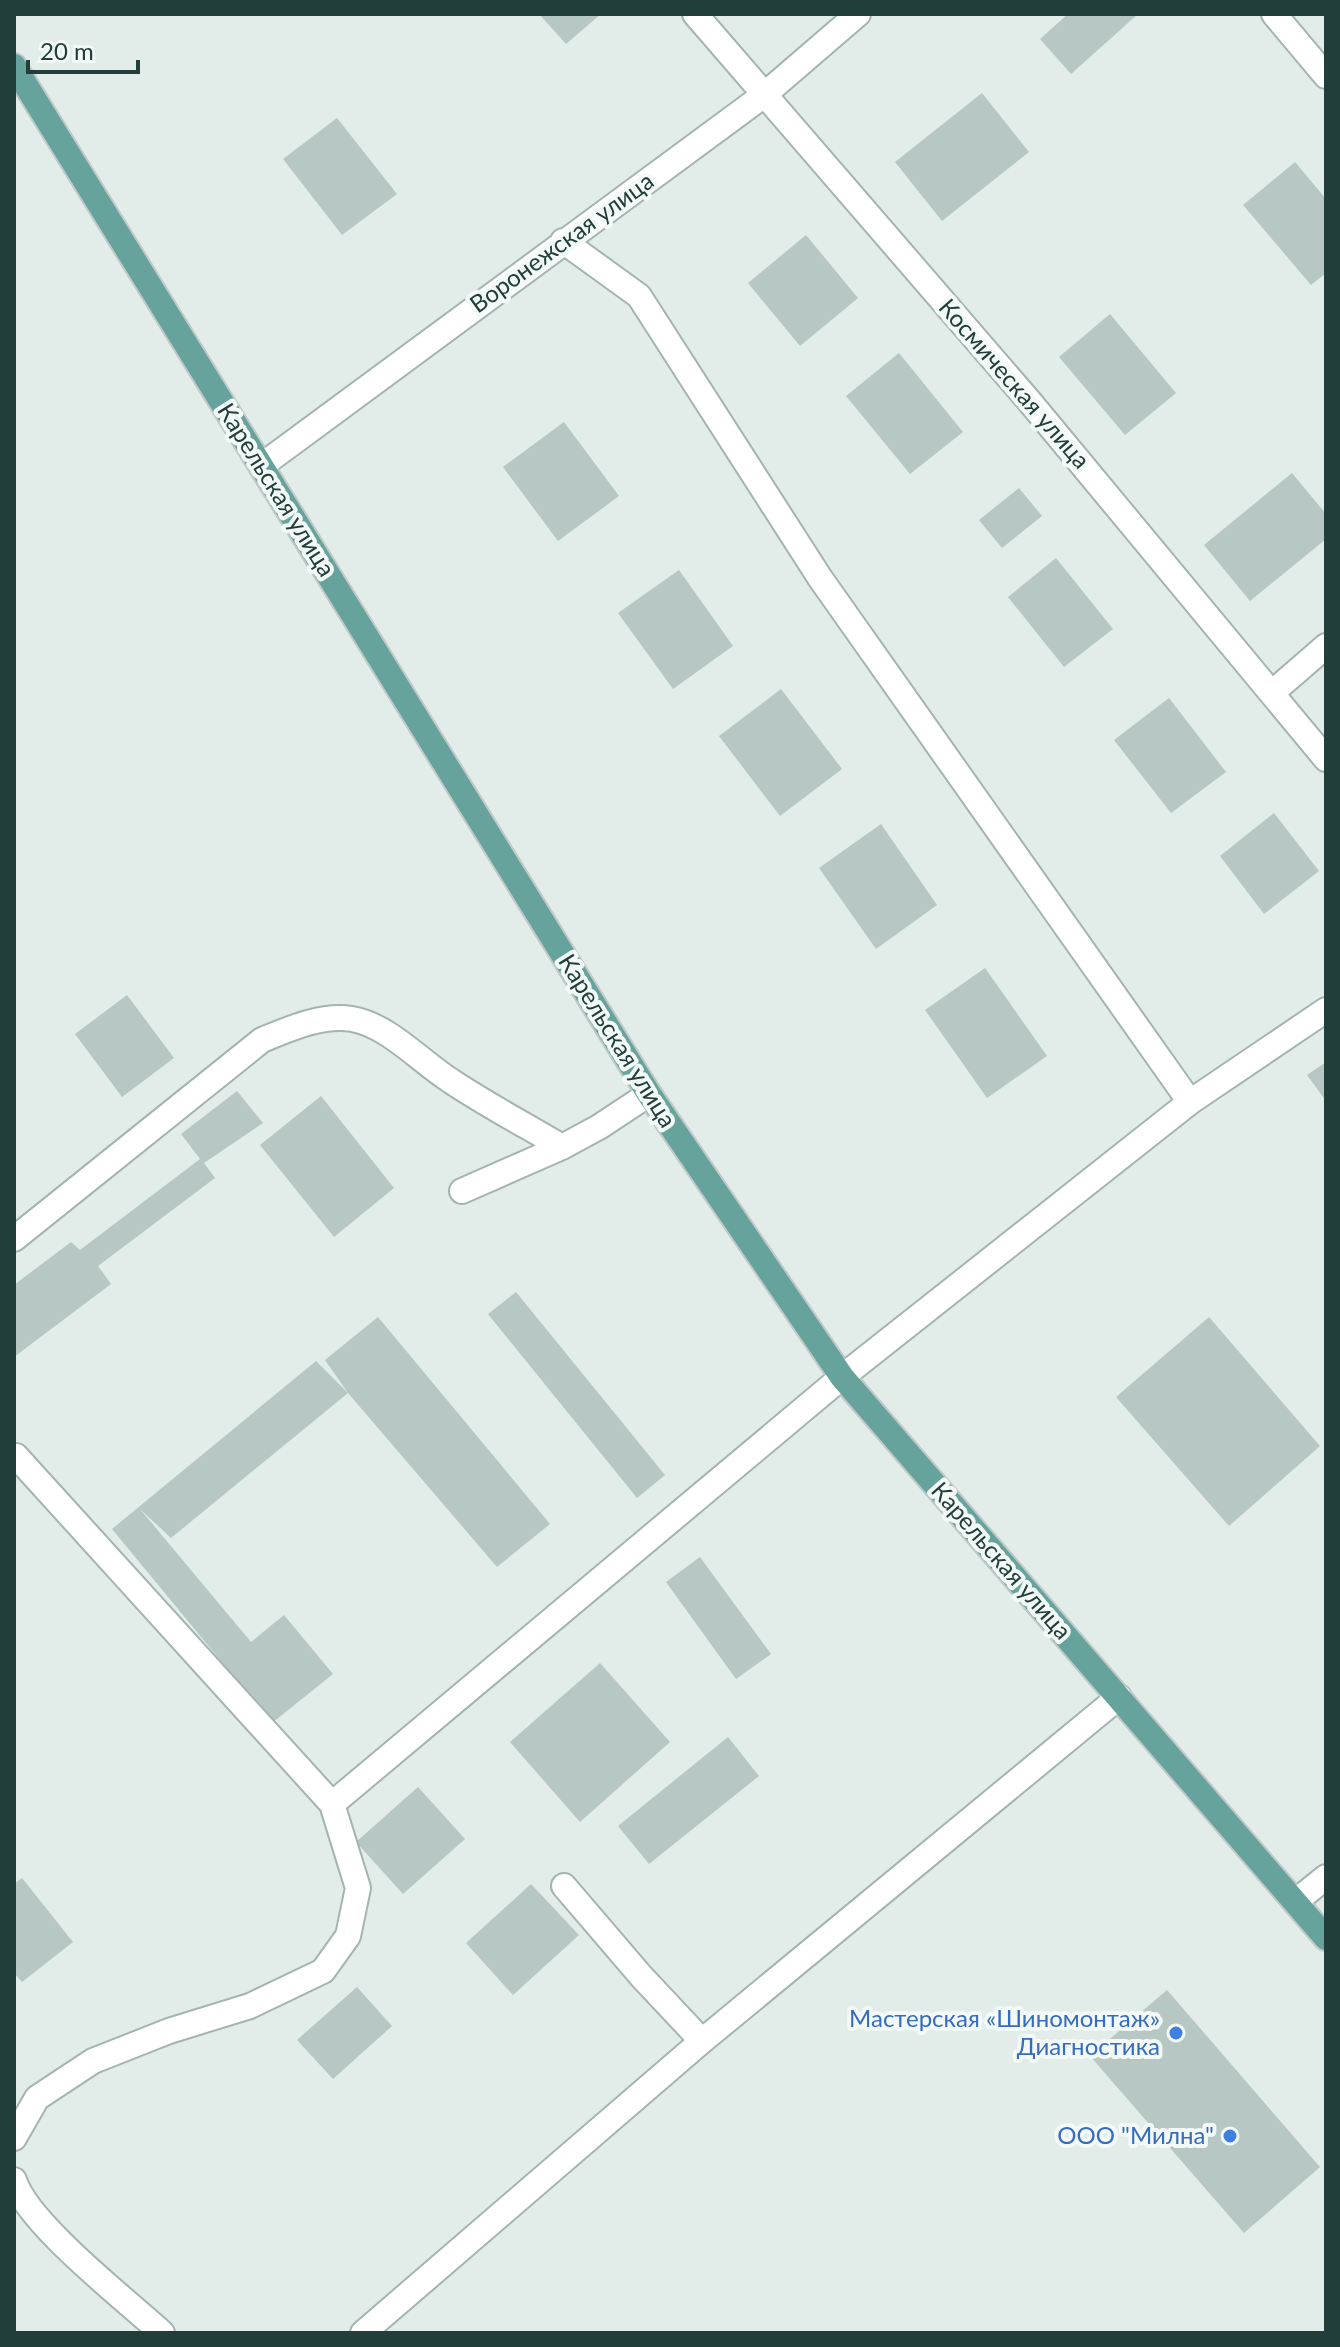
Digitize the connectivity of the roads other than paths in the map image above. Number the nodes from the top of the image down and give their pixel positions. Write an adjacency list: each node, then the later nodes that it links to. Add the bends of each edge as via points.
1 (695, 14): 6 (street, Космическая улица)
2 (858, 14): 6 (street, Воронежская улица)
3 (1274, 14): 5 (street)
4 (14, 66): 8 (main road, Карельская улица)
5 (1326, 76)
6 (764, 95): 7 (street, Воронежская улица); 10 (street, Космическая улица)
7 (563, 241): 8 (street, Воронежская улица); 14 (street, via 639,296 820,578)
8 (261, 466): 13 (main road, Карельская улица)
9 (1326, 646): 10 (street)
10 (1273, 692): 11 (street, Космическая улица)
11 (1326, 759)
12 (1326, 1010): 14 (street)
13 (649, 1094): 15 (street); 18 (main road, Карельская улица)
14 (1190, 1102): 18 (street)
15 (562, 1147): 16 (street); 17 (street, via 450,1081 388,1034 352,1019 323,1020 262,1040)
16 (462, 1191)
17 (14, 1239)
18 (842, 1377): 20 (main road, Карельская улица); 21 (street)
19 (16, 1456): 21 (street)
20 (1119, 1697): 24 (main road, Карельская улица); 26 (street)
21 (332, 1804): 27 (street, via 358,1888 348,1936 323,1971 250,2006 93,2061 37,2098)
22 (1326, 1877): 24 (street)
23 (564, 1886): 26 (street)
24 (1295, 1902): 25 (main road, Карельская улица)
25 (1326, 1938)
26 (702, 2041): 30 (street)
27 (14, 2138)
28 (14, 2180): 29 (street, via 53,2234)
29 (162, 2333)
30 (363, 2333)

